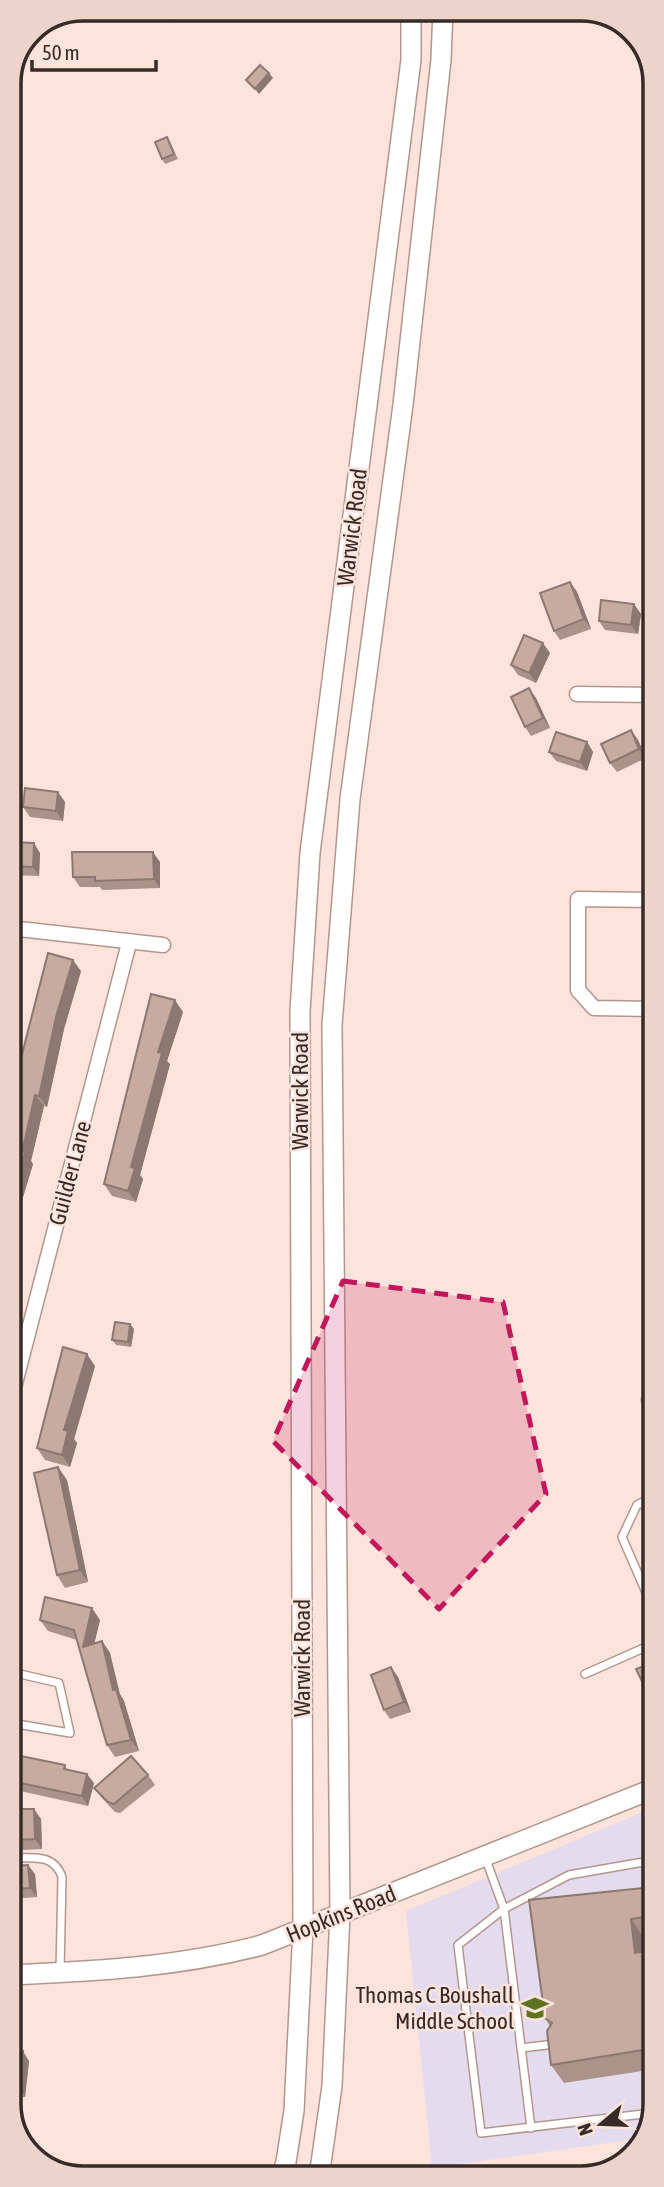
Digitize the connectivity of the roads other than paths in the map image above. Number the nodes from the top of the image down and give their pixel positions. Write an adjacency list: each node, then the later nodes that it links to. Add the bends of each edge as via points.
1 (411, 21): 23 (main road, Warwick Road, via 411,60 310,853 303,942)
2 (443, 21): 22 (main road, Warwick Road, via 403,405 350,799 332,1025)
3 (577, 694): 4 (street)
4 (643, 695)
5 (643, 900): 9 (street, via 578,899 578,990 594,1008)
6 (21, 929): 7 (street)
7 (129, 943): 8 (street); 10 (street, Guilder Lane)
8 (163, 945)
9 (643, 1009)
10 (21, 1360)
11 (643, 1502): 12 (lane, via 637,1505 622,1537)
12 (643, 1585)
13 (643, 1648): 15 (lane)
14 (21, 1674): 16 (lane, via 59,1683 70,1733)
15 (585, 1674)
16 (21, 1725)
17 (643, 1793): 18 (main road, Hopkins Road)
18 (484, 1856): 21 (lane); 22 (main road, Hopkins Road)
19 (21, 1858): 24 (lane, via 50,1859 62,1877)
20 (643, 1862): 21 (lane, via 569,1875)
21 (504, 1909): 27 (lane); 29 (lane, via 458,1945 481,2133)
22 (340, 1914): 23 (main road, Hopkins Road); 31 (main road, Warwick Road, via 332,2086)
23 (303, 1929): 24 (main road, Hopkins Road, via 262,1945 196,1961); 30 (main road, Warwick Road, via 294,2111)
24 (60, 1972): 25 (main road, Hopkins Road)
25 (21, 1974)
26 (559, 2043): 27 (lane)
27 (521, 2048): 29 (lane)
28 (642, 2114): 29 (lane)
29 (531, 2128)
30 (285, 2166)
31 (321, 2166)

